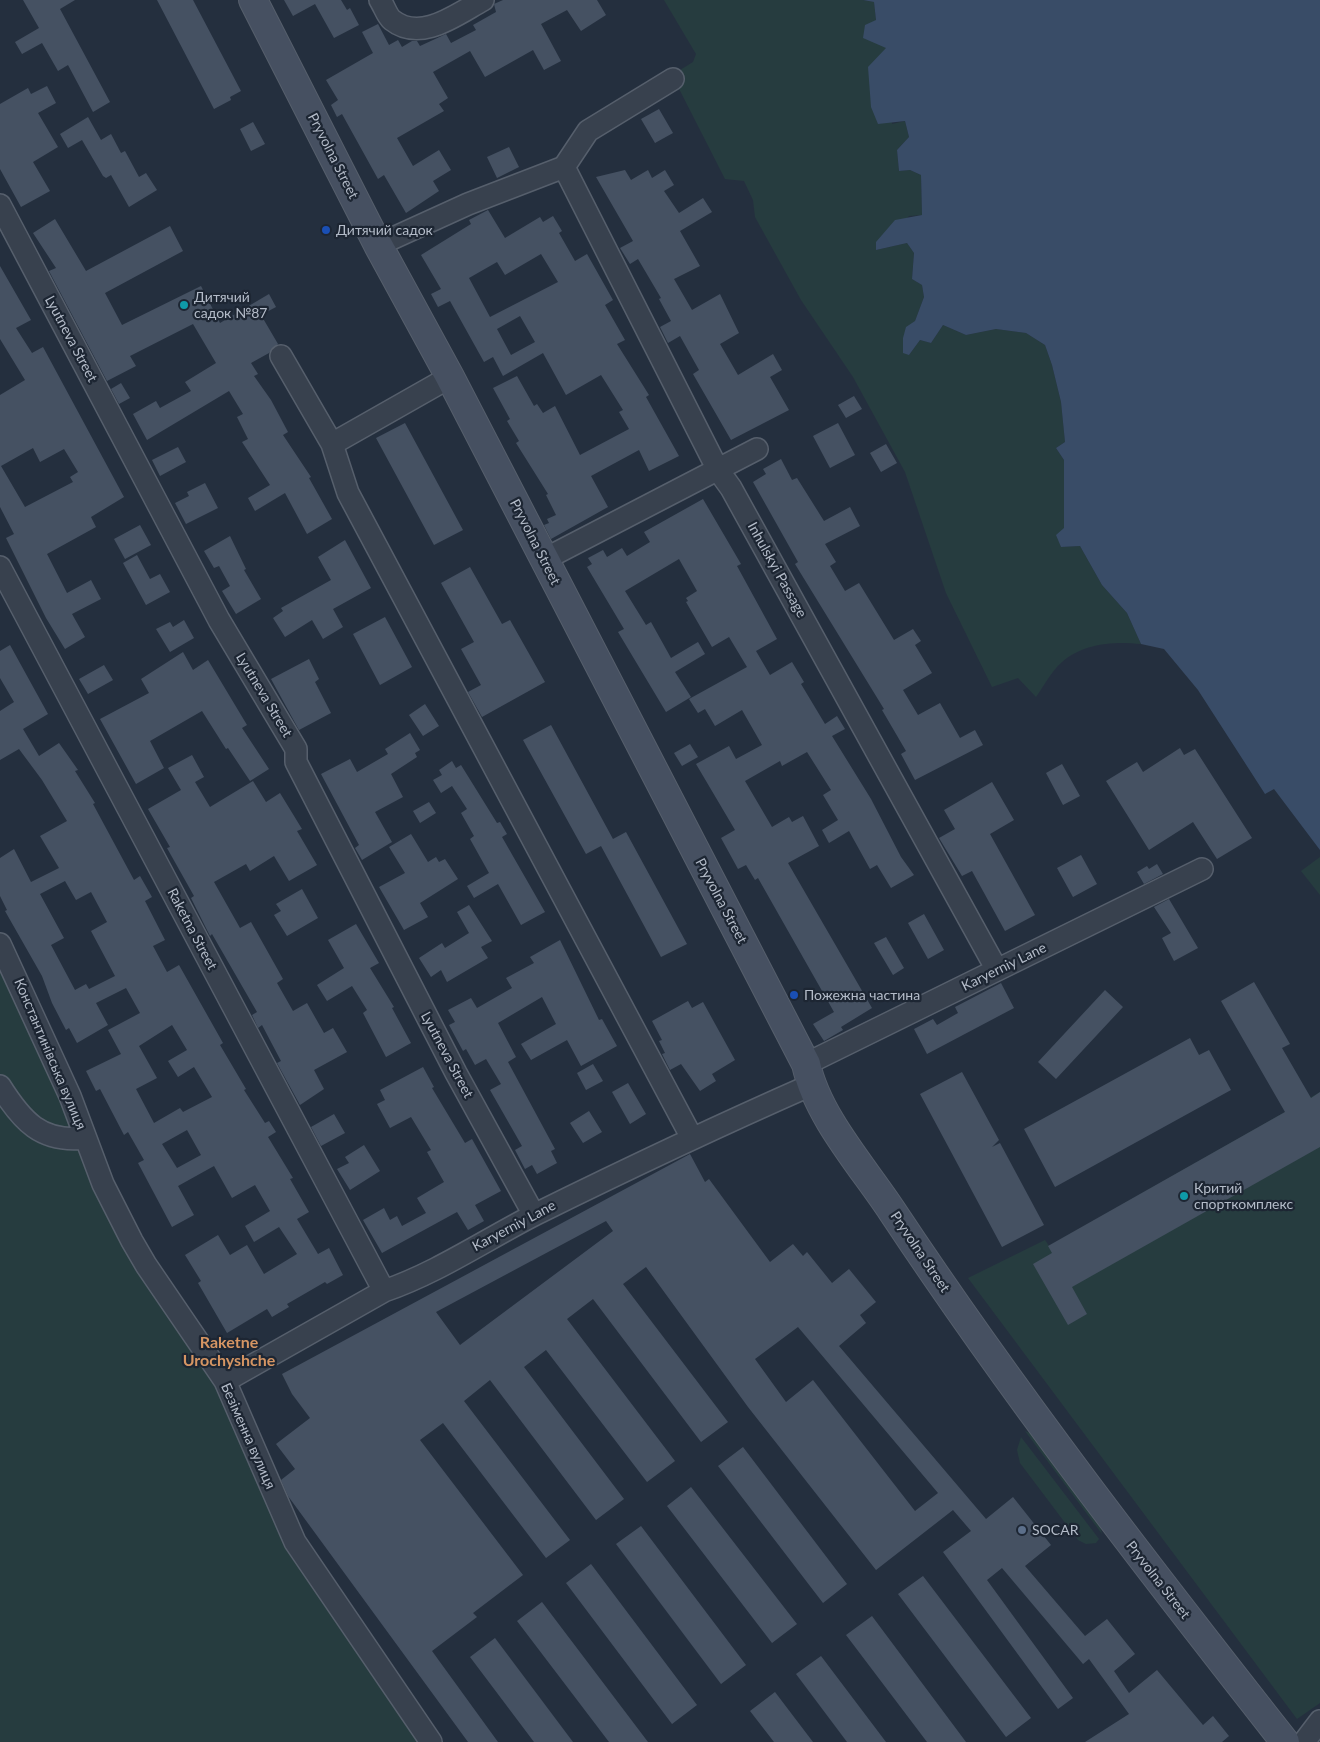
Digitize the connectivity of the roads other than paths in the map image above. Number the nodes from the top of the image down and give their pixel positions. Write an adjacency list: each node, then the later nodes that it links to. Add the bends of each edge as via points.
1 (252, 0): 7 (street, Pryvolna Street)
2 (380, 0): 3 (street, via 391,20 408,28 432,27)
3 (483, 0)
4 (673, 79): 5 (street, via 588,131)
5 (564, 167): 7 (street, via 468,204); 12 (street, Inhulskyi Passage)
6 (0, 205): 22 (street, Lyutneva Street, via 220,620 296,749 296,762 456,1073)
7 (378, 245): 9 (street, Pryvolna Street)
8 (280, 356): 10 (street)
9 (450, 378): 10 (street); 13 (street, Pryvolna Street)
10 (332, 444): 21 (street, via 352,502)
11 (757, 449): 12 (street)
12 (718, 470): 13 (street); 17 (street, Inhulskyi Passage, via 731,488)
13 (544, 559): 18 (street, Pryvolna Street)
14 (0, 567): 23 (street, Raketna Street)
15 (1202, 869): 17 (street, Karyerniy Lane)
16 (0, 944): 20 (street, Константинівська вулиця, via 70,1096)
17 (997, 970): 18 (street, Karyerniy Lane)
18 (808, 1075): 21 (street, Karyerniy Lane); 27 (street, Pryvolna Street, via 838,1132 928,1267 1028,1407 1122,1535)
19 (0, 1086): 20 (street, via 22,1117 36,1129 66,1140)
20 (85, 1138): 24 (street, Безіменна вулиця, via 103,1184 146,1265)
21 (692, 1138): 22 (street, Karyerniy Lane)
22 (534, 1215): 23 (street, Karyerniy Lane, via 407,1283)
23 (384, 1291): 24 (street, Karyerniy Lane)
24 (225, 1381): 26 (street, Безіменна вулиця, via 295,1542)
25 (1320, 1721): 28 (street)
26 (431, 1742)
27 (1285, 1742)
28 (1304, 1742)

